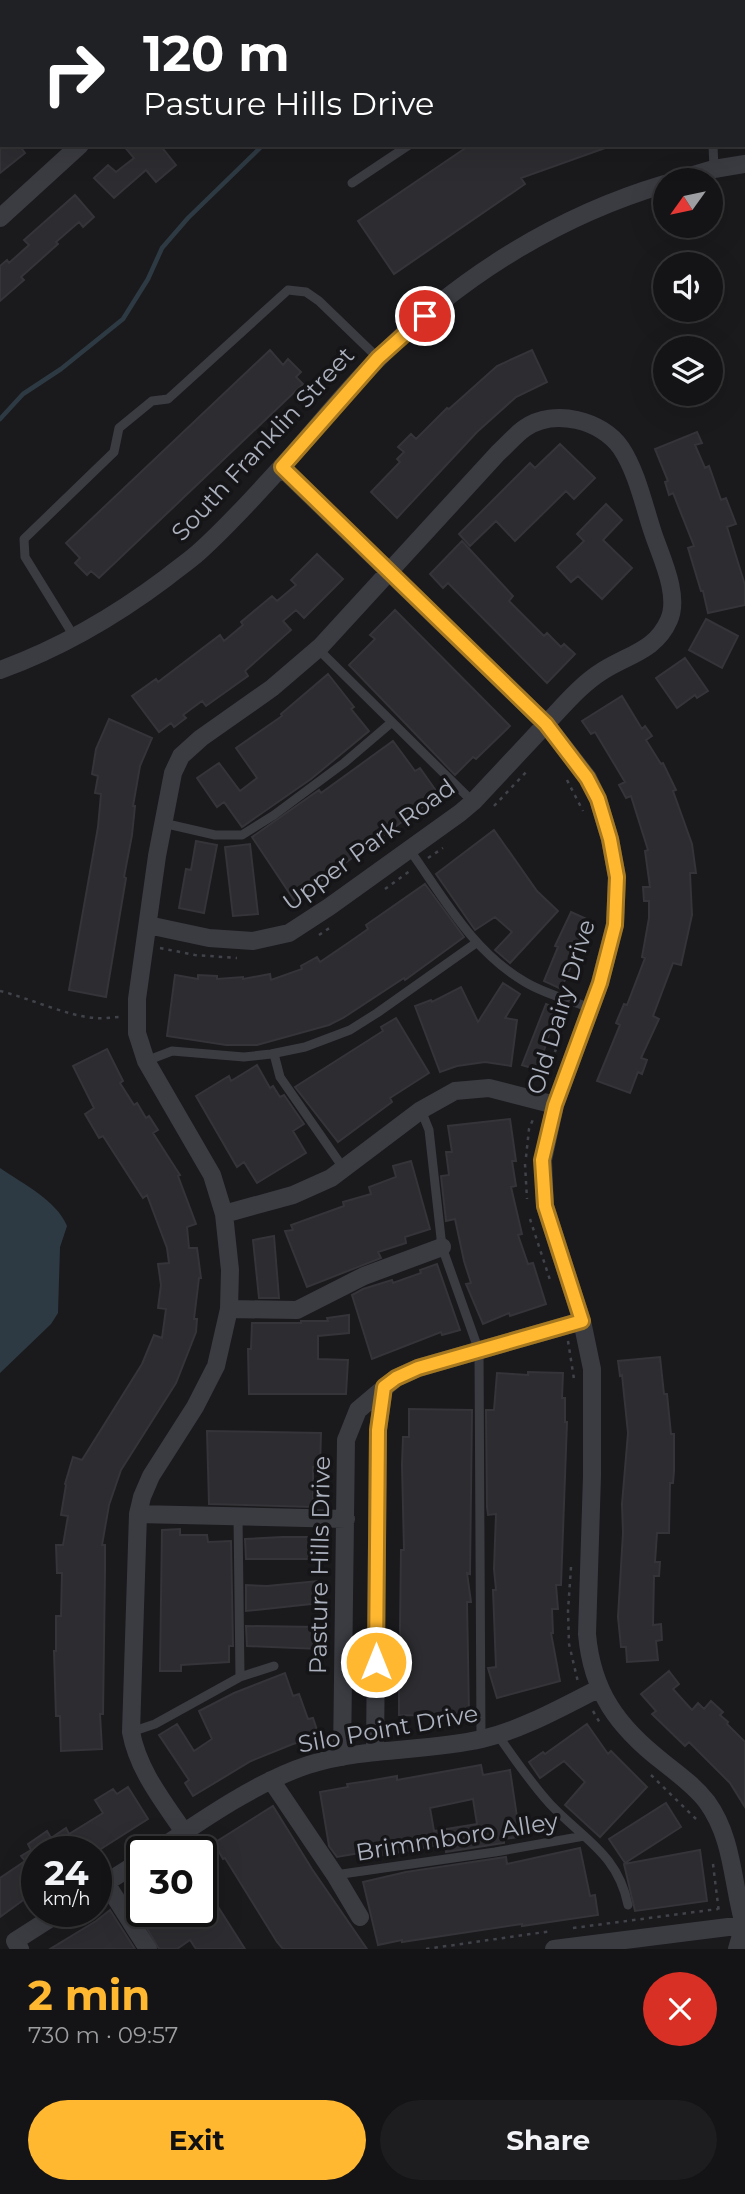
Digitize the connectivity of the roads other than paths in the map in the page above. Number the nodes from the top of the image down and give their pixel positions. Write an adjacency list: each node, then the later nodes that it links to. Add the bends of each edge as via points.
1 (78, 147): 9 (street)
2 (406, 147): 7 (lane)
3 (713, 147): 5 (lane)
4 (745, 164): 6 (street)
5 (715, 168)
6 (721, 168)
7 (352, 183)
8 (653, 188): 10 (street, South Franklin Street, via 573,217 483,271)
9 (0, 218)
10 (378, 358): 11 (street, South Franklin Street); 13 (lane, via 306,292 288,290 168,399 152,401 120,428 114,452 24,539 25,557)
11 (282, 467): 12 (street, Old Dairy Drive); 13 (street, South Franklin Street, via 198,553 130,605)
12 (391, 571): 14 (street, Upper Park Road); 17 (street, Old Dairy Drive); 17 (street, Upper Park Road, via 526,427 550,419 576,419 604,431 621,448 649,518 671,586 671,616 649,647 600,672)
13 (75, 638): 15 (street, South Franklin Street)
14 (317, 649): 16 (lane); 19 (street, Upper Park Road, via 181,756)
15 (0, 670)
16 (392, 722): 18 (lane); 19 (lane, via 344,763 242,835 215,835)
17 (546, 724): 18 (street, Upper Park Road); 23 (street, Old Dairy Drive, via 598,799 617,877 615,925 600,983)
18 (473, 802): 20 (street, Upper Park Road)
19 (163, 823): 21 (street, Upper Park Road)
20 (409, 849): 21 (street, Upper Park Road, via 289,933 253,941 209,938); 22 (lane)
21 (148, 925): 25 (street, Upper Park Road, via 137,999 137,1033)
22 (476, 943): 23 (lane, via 528,984); 24 (lane, via 350,1030)
23 (582, 1005): 26 (street, Old Dairy Drive)
24 (274, 1054): 25 (lane, via 244,1057 172,1051); 28 (lane, via 280,1077)
25 (146, 1061): 29 (street, Upper Park Road, via 212,1175)
26 (555, 1105): 27 (street, via 489,1088 455,1091); 32 (street, Old Dairy Drive, via 542,1160 545,1206)
27 (421, 1110): 28 (street); 30 (lane, via 429,1130)
28 (344, 1169): 29 (street, via 293,1195)
29 (224, 1214): 31 (street, Upper Park Road)
30 (442, 1247): 31 (street, via 364,1276 297,1310); 33 (lane)
31 (229, 1309): 35 (street, Upper Park Road, via 216,1366 151,1476)
32 (582, 1321): 33 (street, Pasture Hills Drive); 40 (street, Old Dairy Drive, via 592,1369 587,1634 589,1660)
33 (479, 1352): 34 (street, Pasture Hills Drive, via 418,1368); 42 (lane)
34 (384, 1387): 37 (street, Pasture Hills Drive, via 358,1410 346,1440); 43 (street, via 378,1430)
35 (138, 1514): 36 (street); 41 (street, Upper Park Road)
36 (239, 1517): 37 (street); 39 (lane)
37 (346, 1519): 44 (street, Pasture Hills Drive)
38 (274, 1666): 39 (lane)
39 (240, 1677): 41 (lane, via 155,1724)
40 (600, 1688): 42 (street, Silo Point Drive, via 539,1719); 54 (street, Old Dairy Drive, via 619,1721 705,1799 720,1823)
41 (131, 1732): 46 (street, Upper Park Road, via 143,1770)
42 (489, 1737): 43 (street, Silo Point Drive); 48 (lane)
43 (375, 1752): 44 (street, Silo Point Drive)
44 (342, 1757): 45 (street, Silo Point Drive)
45 (271, 1780): 46 (street, Silo Point Drive); 49 (street)
46 (184, 1832): 47 (street, Silo Point Drive)
47 (178, 1836)
48 (584, 1836): 49 (lane, Brimmboro Alley); 51 (lane, via 613,1865)
49 (335, 1875): 52 (street)
50 (112, 1901): 57 (street)
51 (628, 1906)
52 (360, 1917)
53 (41, 1927): 55 (street)
54 (744, 1927): 56 (street); 59 (street, Old Dairy Drive)
55 (18, 1945)
56 (610, 1946): 58 (street)
57 (148, 1949)
58 (554, 1949)
59 (737, 1949)

